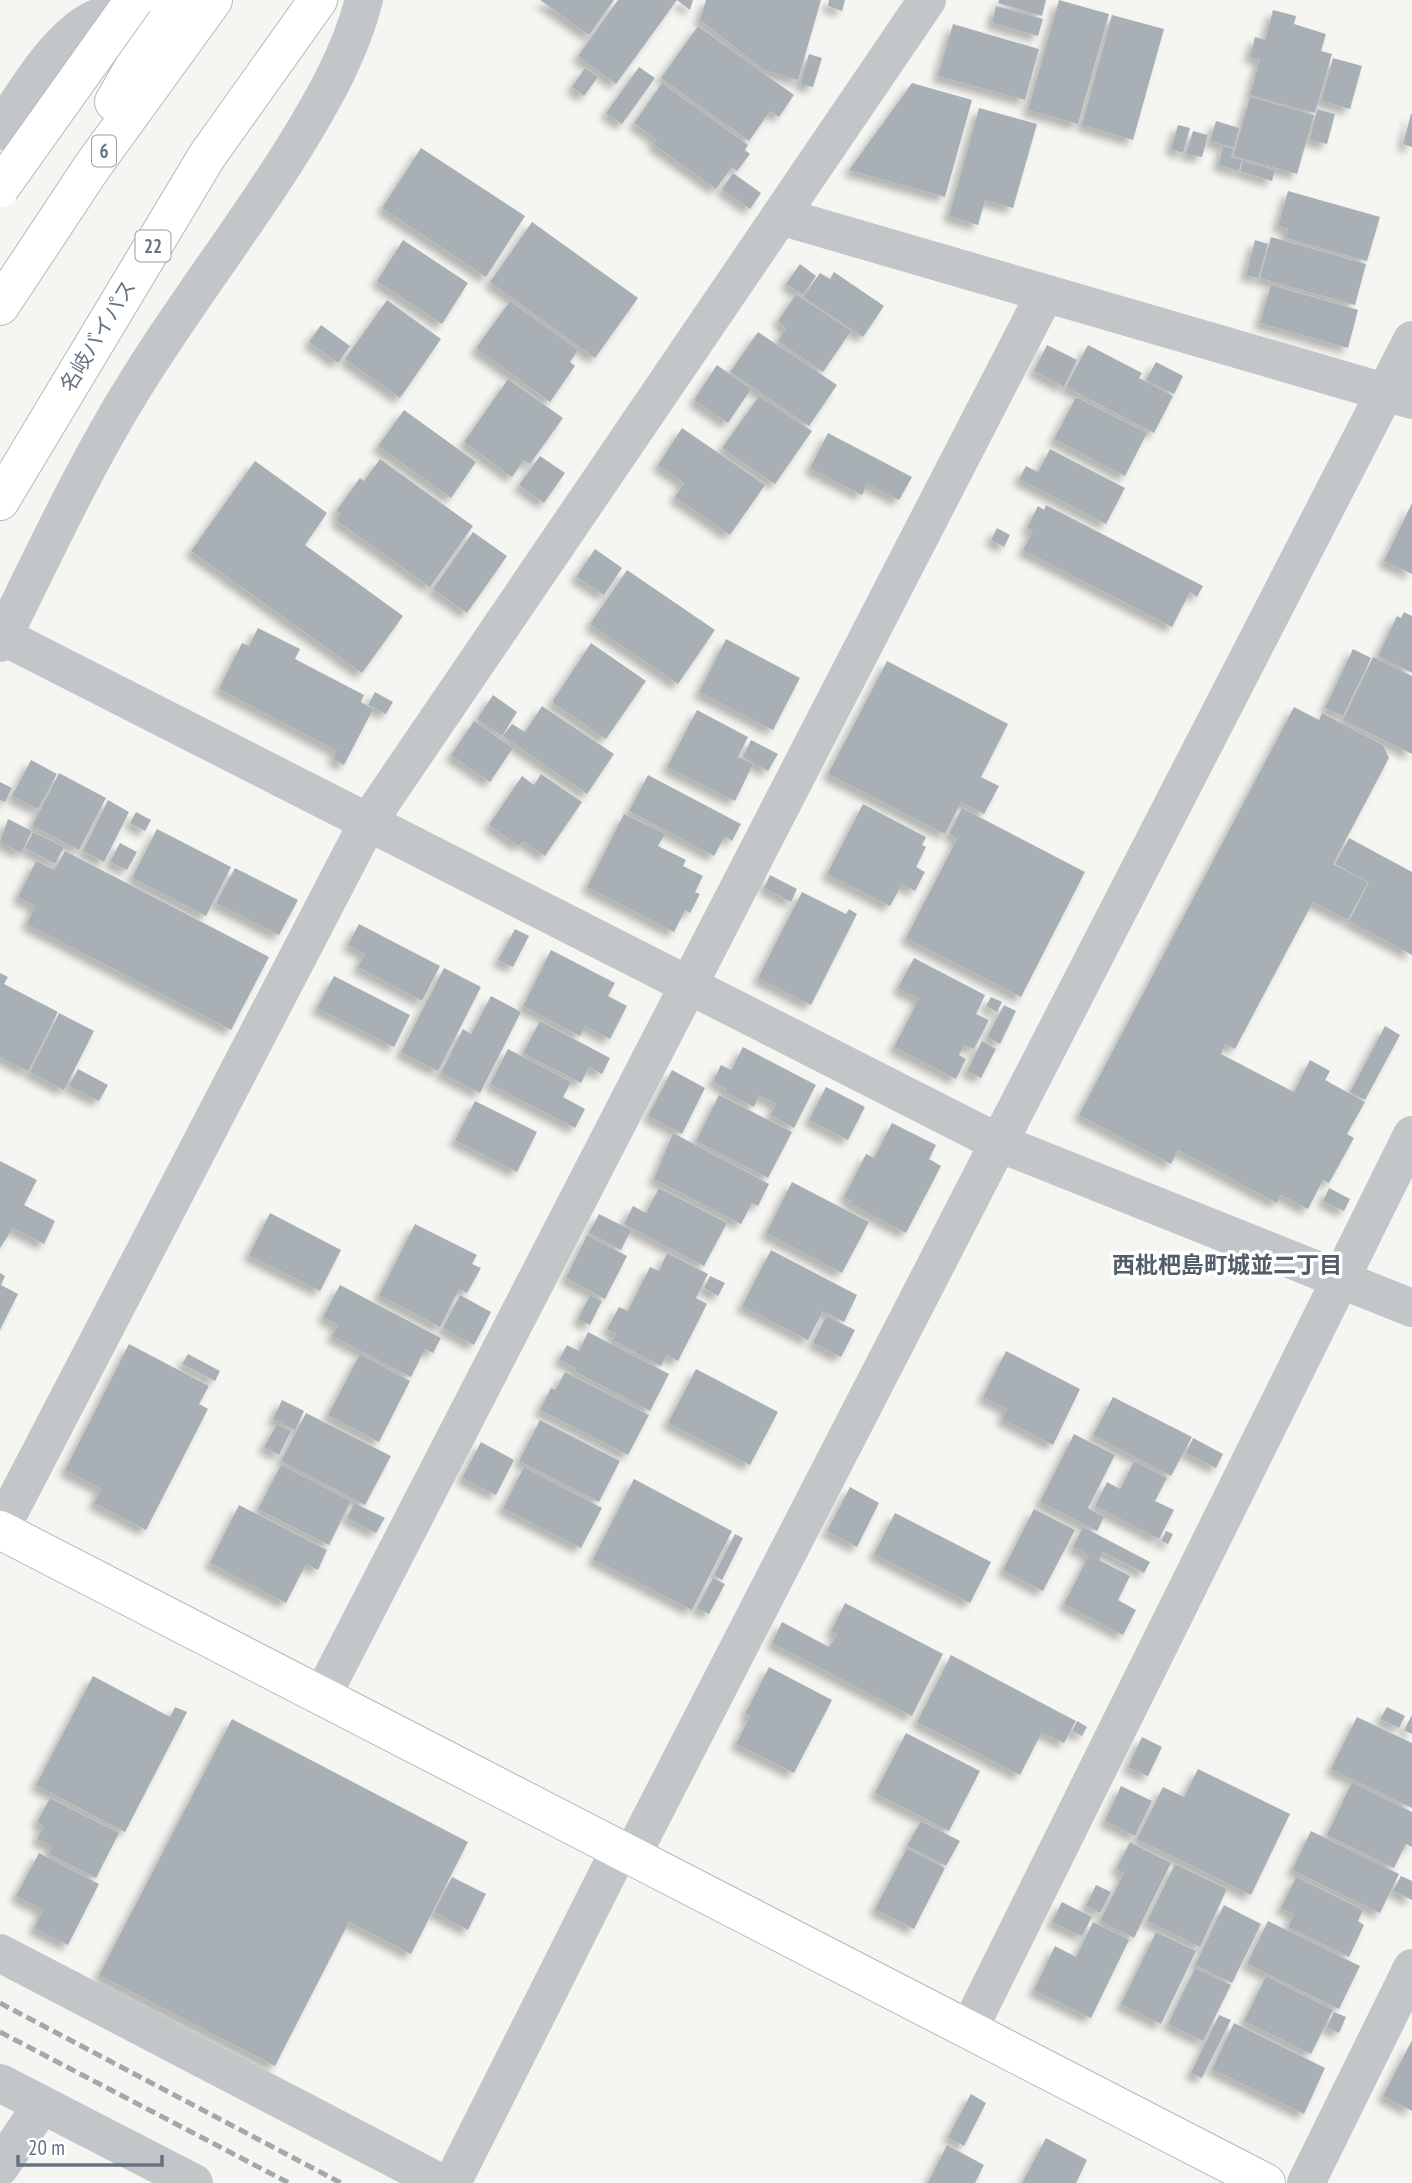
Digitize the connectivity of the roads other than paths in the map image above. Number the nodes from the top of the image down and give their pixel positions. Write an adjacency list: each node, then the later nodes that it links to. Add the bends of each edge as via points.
1 (213, 0): 10 (main road, 6, via 92,167)
2 (318, 0): 13 (main road, 名岐バイパス / 22, via 207,156)
3 (364, 0): 14 (street, via 356,32 334,81 256,210 135,385)
4 (927, 0): 8 (street)
5 (158, 2): 6 (street, via 88,22 63,44); 7 (main road, bridge); 10 (main road)
6 (0, 131)
7 (0, 188)
8 (780, 216): 9 (street); 15 (street)
9 (1045, 294): 12 (street); 16 (street)
10 (0, 306)
11 (1412, 340): 12 (street)
12 (1399, 396): 18 (street)
13 (0, 501)
14 (1, 638): 15 (street)
15 (368, 822): 16 (street); 21 (street)
16 (688, 986): 18 (street); 22 (street)
17 (1412, 1135): 19 (street)
18 (999, 1143): 19 (street); 23 (street)
19 (1341, 1280): 20 (street); 26 (street)
20 (1412, 1308)
21 (0, 1530): 22 (main road)
22 (322, 1696): 23 (main road)
23 (626, 1852): 26 (main road); 32 (street)
24 (0, 1953): 31 (street)
25 (1412, 1968): 34 (street)
26 (969, 2029): 33 (main road)
27 (0, 2083): 28 (street)
28 (41, 2105): 29 (street); 30 (street)
29 (0, 2167)
30 (194, 2183)
31 (441, 2183)
32 (452, 2183)
33 (1266, 2183)
34 (1306, 2183)

